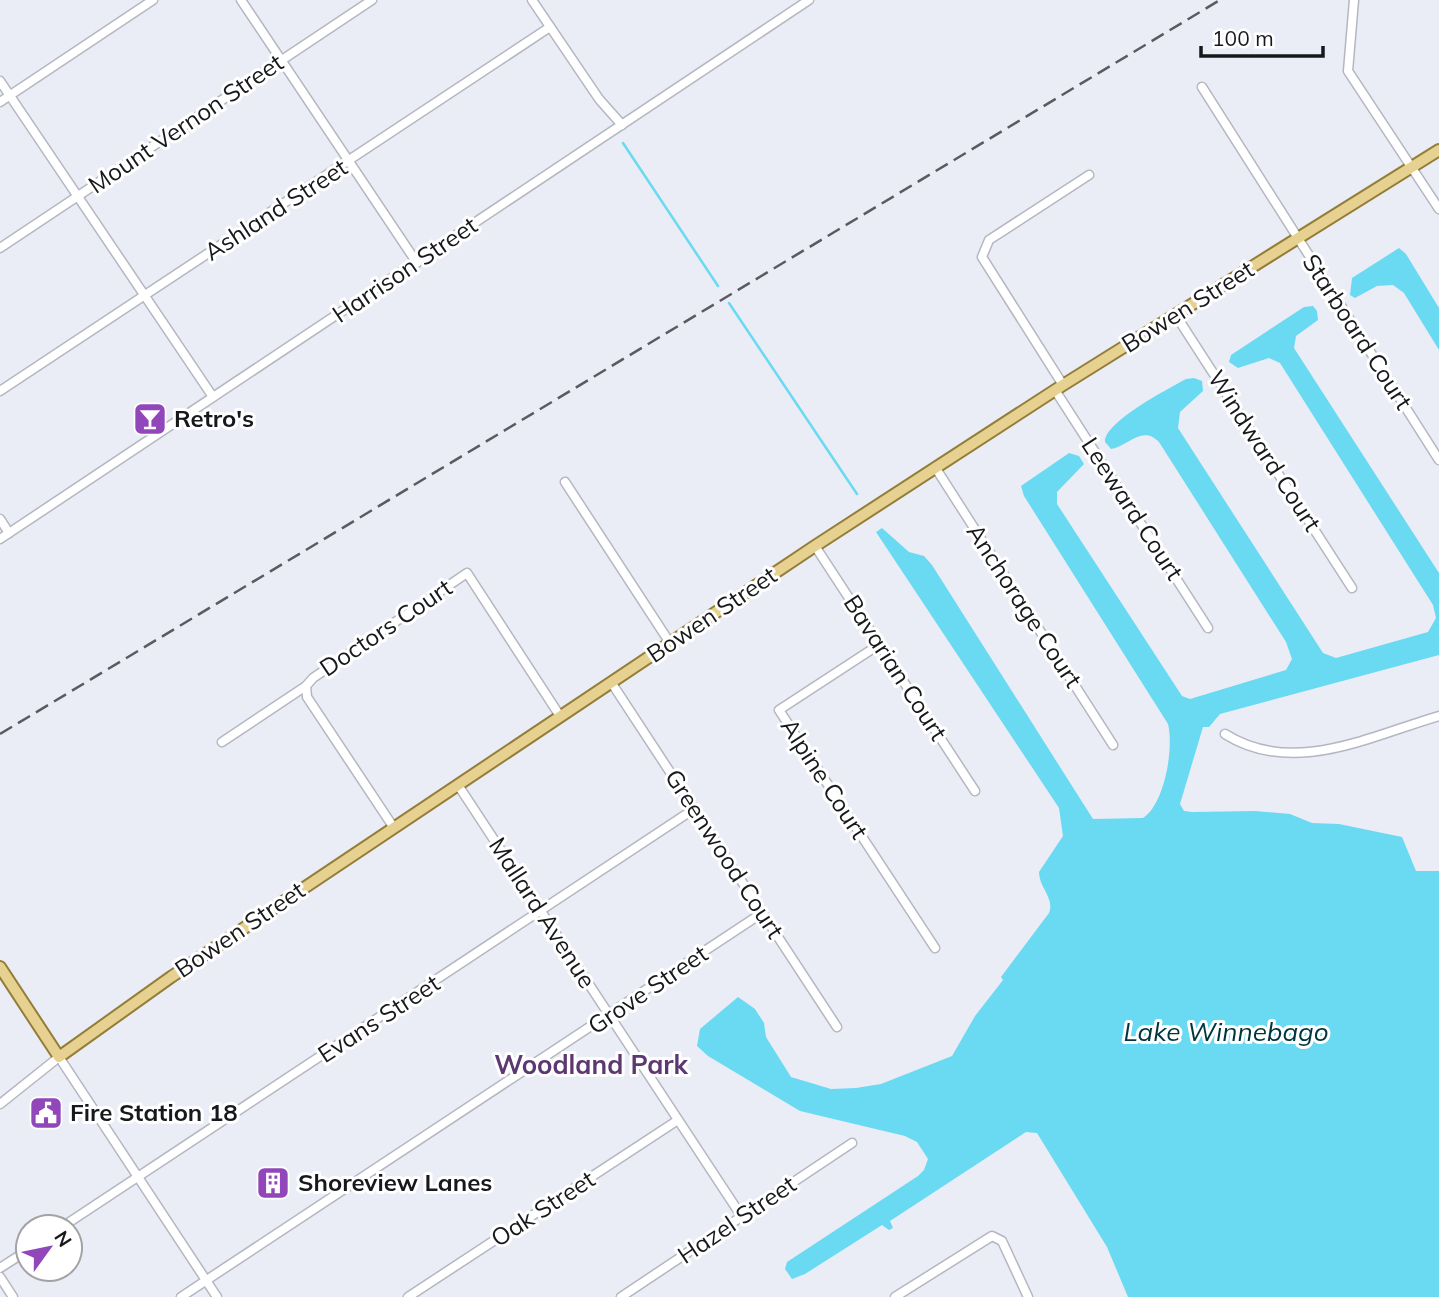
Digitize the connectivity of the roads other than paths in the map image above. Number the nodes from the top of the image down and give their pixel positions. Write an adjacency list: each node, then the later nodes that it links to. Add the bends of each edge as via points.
1 (153, 0): 11 (street)
2 (241, 0): 8 (street)
3 (372, 0): 8 (street, Mount Vernon Street)
4 (532, 0): 7 (street)
5 (809, 0): 13 (street, Harrison Street)
6 (1354, 0): 16 (street, via 1348,71)
7 (551, 27): 13 (street); 15 (street, Ashland Street)
8 (281, 61): 15 (street); 18 (street, Mount Vernon Street)
9 (0, 81): 11 (street)
10 (1202, 87): 20 (street, Starboard Court)
11 (10, 96): 12 (street); 18 (street)
12 (0, 102)
13 (622, 125): 22 (street, Harrison Street)
14 (1439, 150): 16 (main road, Bowen Street)
15 (349, 162): 22 (street); 23 (street, Ashland Street)
16 (1412, 167): 19 (street); 20 (main road, Bowen Street)
17 (1089, 176): 25 (street, Leeward Court, via 989,240 982,257)
18 (77, 197): 21 (street, Mount Vernon Street); 23 (street)
19 (1439, 209)
20 (1297, 239): 24 (main road, Bowen Street); 28 (street, Starboard Court)
21 (0, 248)
22 (417, 262): 27 (street, Harrison Street)
23 (145, 297): 26 (street, Ashland Street); 27 (street)
24 (1175, 314): 25 (main road, Bowen Street); 35 (street, Windward Court)
25 (1059, 388): 29 (main road, Bowen Street); 36 (street, Leeward Court)
26 (0, 391)
27 (213, 397): 32 (street, Harrison Street)
28 (1439, 460)
29 (935, 467): 34 (main road, Bowen Street); 45 (street, Anchorage Court)
30 (565, 482): 37 (street)
31 (0, 519): 32 (street)
32 (9, 533): 33 (street, Harrison Street)
33 (0, 539)
34 (815, 545): 37 (main road, Bowen Street); 38 (street, Bavarian Court)
35 (1352, 588)
36 (1208, 628)
37 (670, 643): 39 (main road, Bowen Street)
38 (880, 644): 47 (street, Bavarian Court); 52 (street, Alpine Court, via 779,710)
39 (611, 682): 41 (main road, Bowen Street); 48 (street, Greenwood Court)
40 (306, 686): 41 (street, Doctors Court, via 467,573); 44 (street); 49 (street, Doctors Court, via 307,697)
41 (560, 716): 46 (main road, Bowen Street)
42 (1439, 716): 43 (street, via 1300,755 1252,748)
43 (1225, 734)
44 (222, 742)
45 (1113, 745)
46 (458, 785): 49 (main road, Bowen Street); 50 (street, Mallard Avenue)
47 (975, 791)
48 (694, 809): 50 (street, Evans Street); 51 (street, Greenwood Court)
49 (394, 828): 56 (main road, Bowen Street)
50 (541, 913): 54 (street, Mallard Avenue); 60 (street, Evans Street)
51 (762, 914): 54 (street, Grove Street); 55 (street, Greenwood Court)
52 (936, 948)
53 (0, 967): 56 (main road)
54 (610, 1016): 58 (street, Mallard Avenue); 64 (street, Grove Street)
55 (836, 1027)
56 (59, 1057): 57 (street, Bowen Street); 60 (street)
57 (0, 1104)
58 (678, 1120): 62 (street, Mallard Avenue); 68 (street, Oak Street)
59 (852, 1143): 62 (street, Hazel Street)
60 (138, 1177): 61 (street, Evans Street); 64 (street)
61 (83, 1213)
62 (742, 1217): 69 (street, Hazel Street)
63 (0, 1277): 65 (street)
64 (206, 1281): 66 (street, Grove Street); 67 (street)
65 (13, 1297)
66 (181, 1297)
67 (217, 1297)
68 (408, 1297)
69 (621, 1297)
70 (895, 1297): 71 (street, via 987,1238 996,1237)
71 (1028, 1297)

